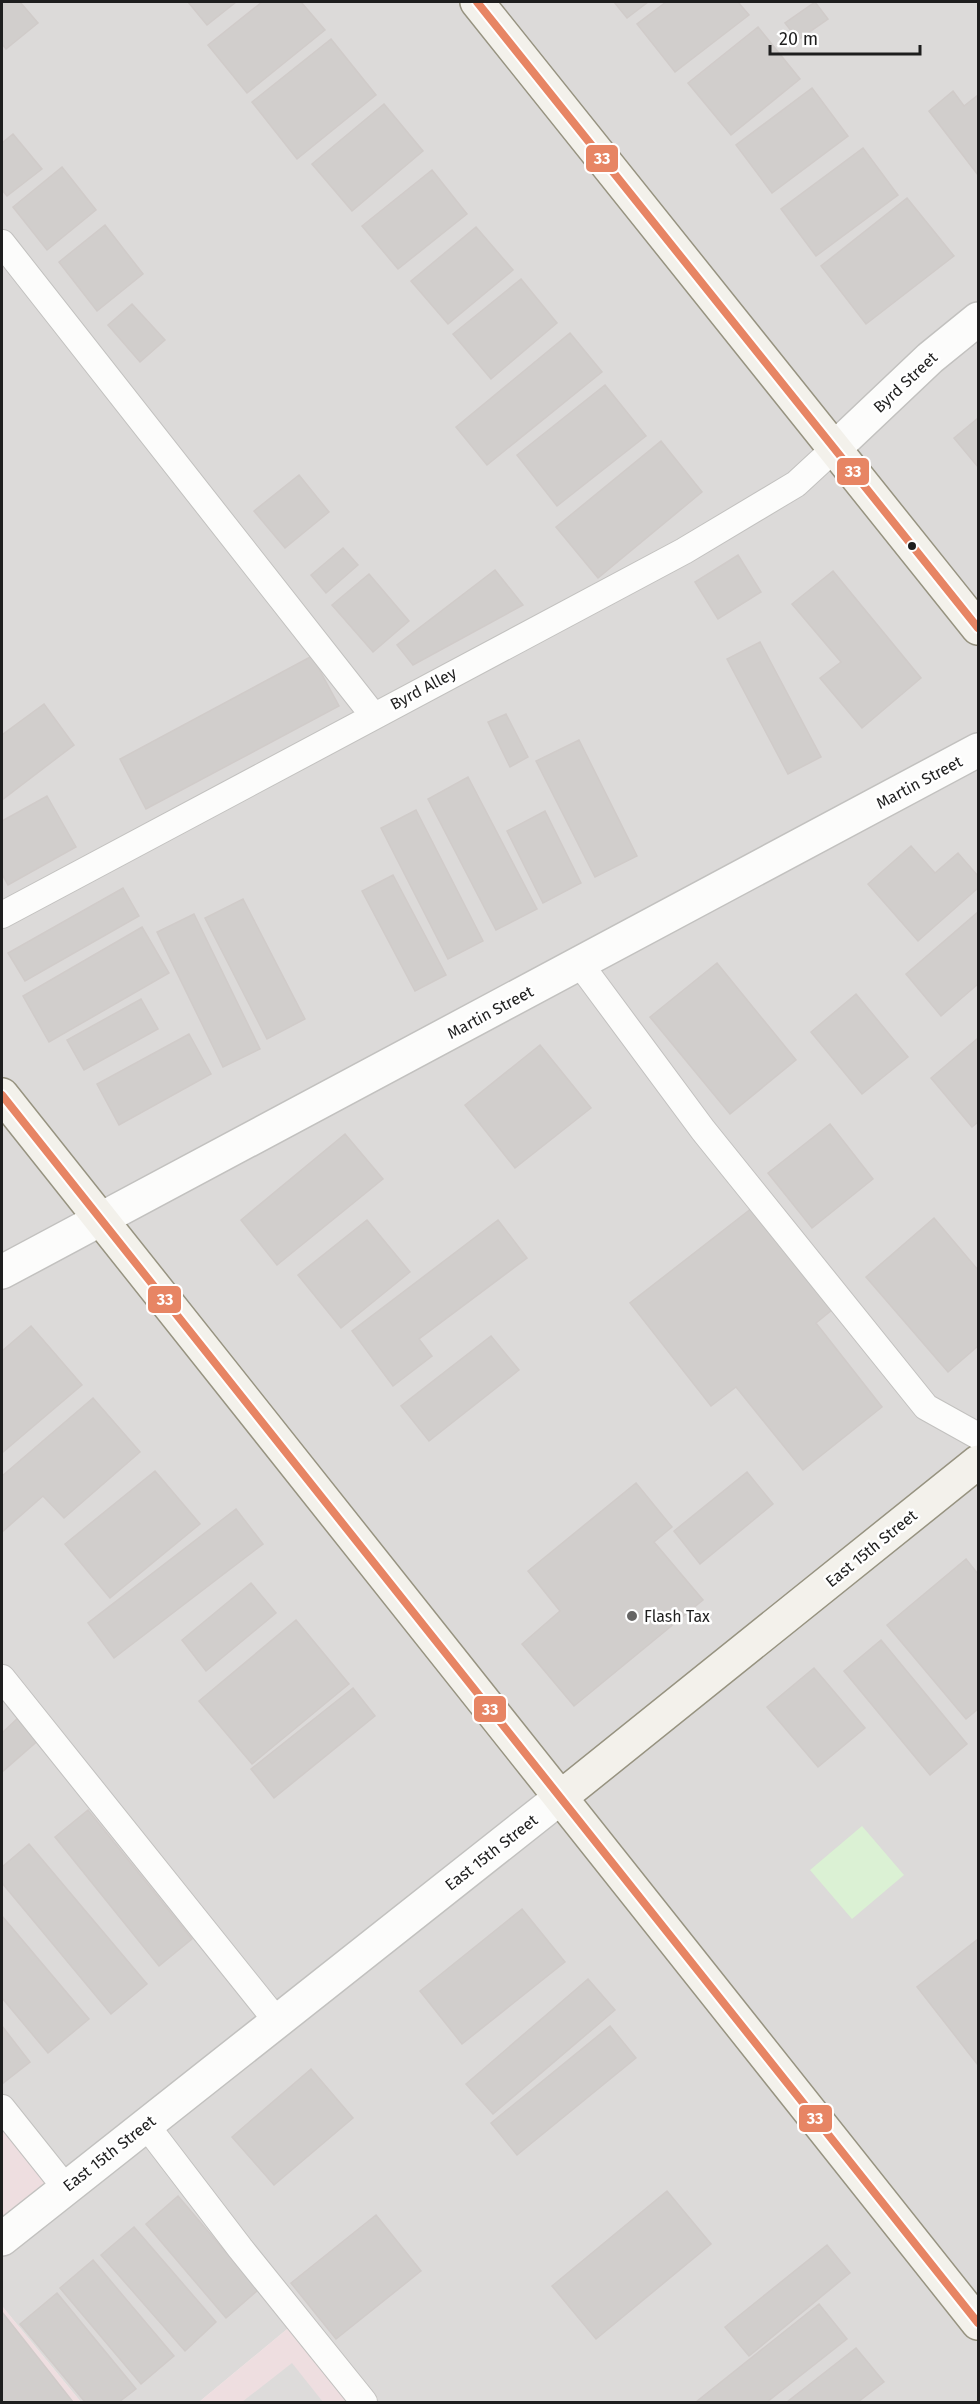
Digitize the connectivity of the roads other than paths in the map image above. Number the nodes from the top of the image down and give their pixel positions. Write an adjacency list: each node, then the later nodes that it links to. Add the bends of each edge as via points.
1 (477, 2): 4 (main road)
2 (2, 243): 6 (lane)
3 (978, 320): 4 (street, Byrd Street, via 930,358)
4 (835, 448): 5 (main road); 6 (lane, Byrd Alley, via 796,484 684,551)
5 (978, 628)
6 (373, 715): 8 (lane, Byrd Alley)
7 (978, 750): 9 (street, Martin Street)
8 (2, 915)
9 (580, 964): 11 (street, Martin Street); 13 (lane, via 703,1130 926,1407)
10 (2, 1095): 11 (main road)
11 (100, 1219): 12 (street, Martin Street); 17 (main road)
12 (2, 1272)
13 (978, 1436)
14 (978, 1462): 17 (main road, East 15th Street)
15 (2, 1678): 16 (lane)
16 (9, 1704): 18 (lane)
17 (561, 1797): 18 (street, East 15th Street); 23 (main road)
18 (276, 2020): 20 (street, East 15th Street)
19 (2, 2108): 21 (lane)
20 (146, 2124): 21 (street, East 15th Street); 24 (lane)
21 (65, 2187): 22 (street, East 15th Street)
22 (2, 2239)
23 (978, 2323)
24 (364, 2403)

